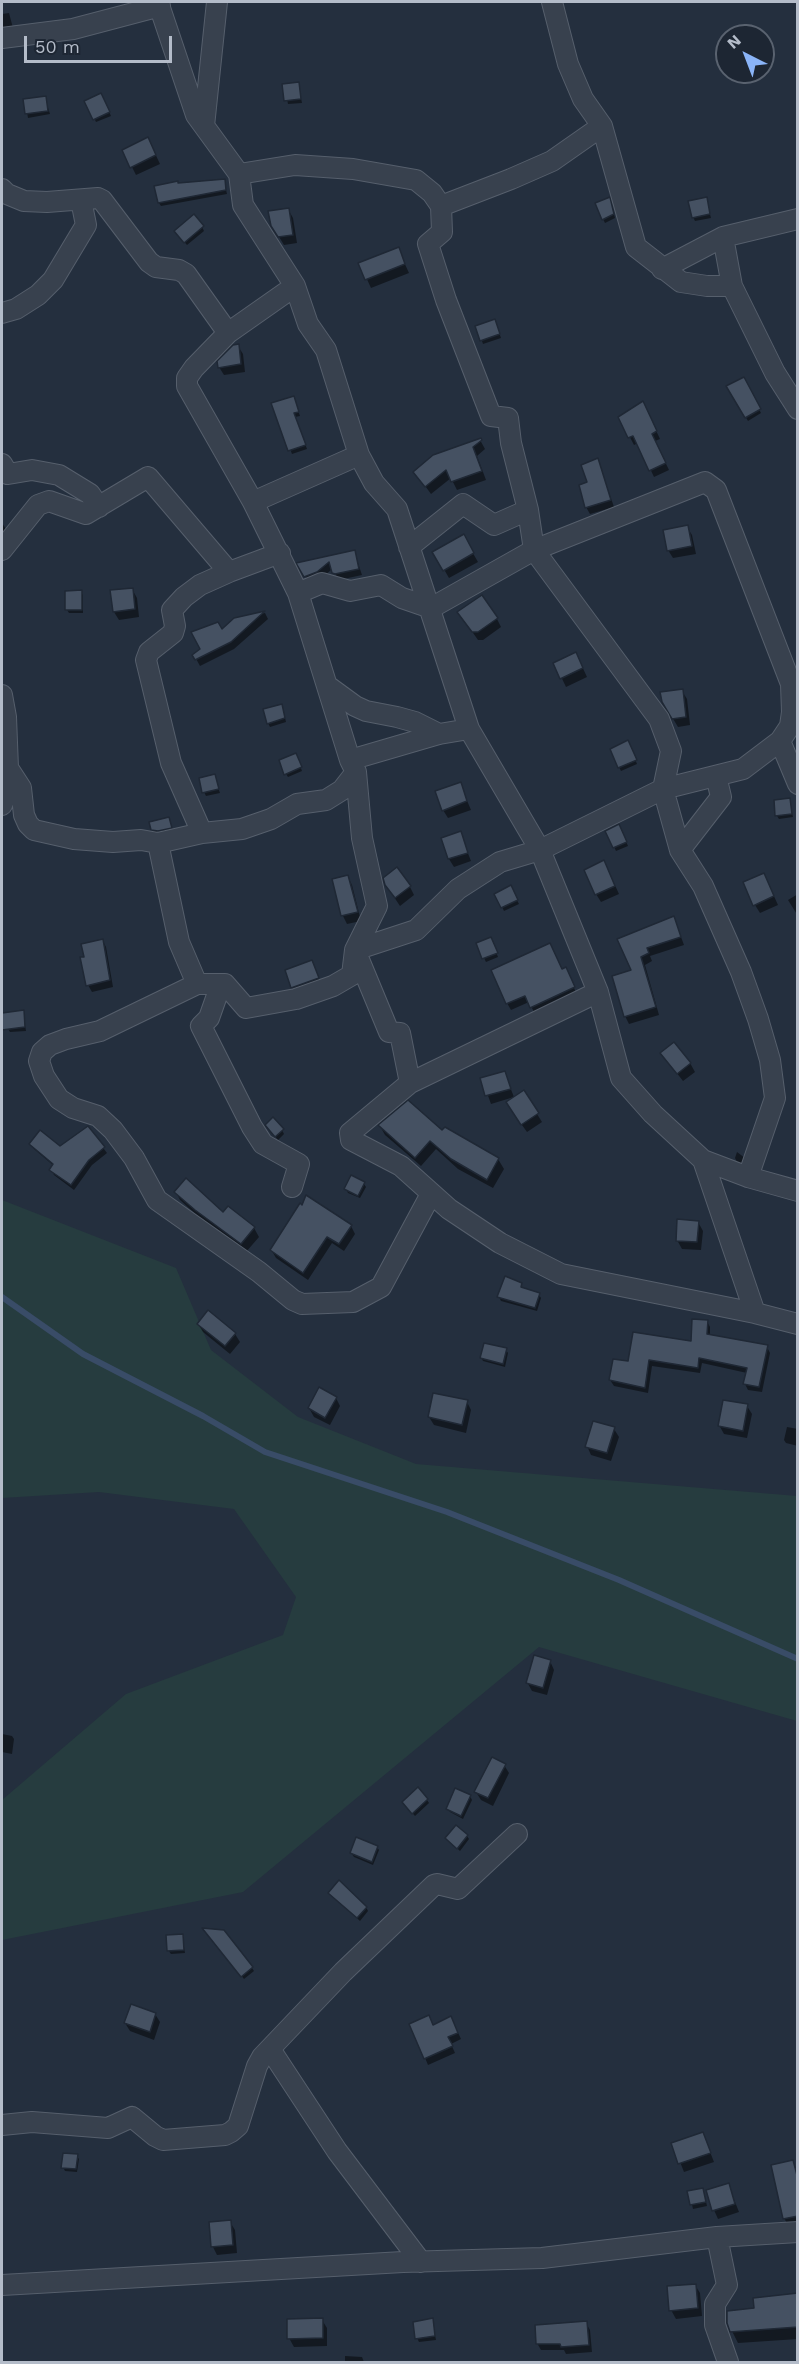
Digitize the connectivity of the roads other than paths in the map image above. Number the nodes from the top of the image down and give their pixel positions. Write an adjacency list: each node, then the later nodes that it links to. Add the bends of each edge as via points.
1 (217, 2): 5 (street)
2 (552, 2): 6 (street, via 568,64 583,99)
3 (159, 4): 4 (street, via 73,29); 5 (street, via 195,115)
4 (2, 38)
5 (204, 126): 7 (street)
6 (602, 126): 10 (street, via 552,161); 13 (street, via 636,247)
7 (239, 174): 10 (street, via 295,165 353,169 416,180); 14 (street, via 243,205)
8 (2, 189): 9 (street, via 24,201)
9 (81, 200): 16 (street, via 86,225 53,280 38,295); 17 (street, via 102,200 149,262 186,274)
10 (441, 206): 23 (street, via 442,232 428,243 491,416 508,417)
11 (798, 219): 12 (street)
12 (723, 237): 13 (street); 15 (street)
13 (662, 269): 15 (street, via 686,284)
14 (295, 286): 17 (street); 19 (street, via 308,324 326,350)
15 (732, 286): 18 (street)
16 (2, 313)
17 (228, 333): 21 (street, via 194,368 187,386)
18 (798, 410)
19 (359, 455): 21 (street); 24 (street, via 374,483 397,509)
20 (2, 464): 22 (street, via 8,474 32,470 59,475 90,494)
21 (253, 502): 27 (street)
22 (99, 507): 25 (street, via 86,514 49,501 38,504); 28 (street, via 148,477)
23 (528, 510): 24 (street, via 495,525 463,504); 26 (street)
24 (409, 548): 30 (street)
25 (2, 550)
26 (534, 550): 30 (street); 33 (street, via 699,483 711,485 790,684); 42 (street, via 659,719 670,751)
27 (280, 554): 28 (street); 29 (street)
28 (229, 572): 45 (street, via 184,597 172,610 173,633 149,652 146,660 171,764)
29 (298, 593): 30 (street, via 321,583 350,591 381,585); 31 (street)
30 (430, 608): 34 (street)
31 (329, 687): 35 (street, via 366,711 415,722); 37 (street)
32 (2, 695): 38 (street)
33 (795, 713): 36 (street)
34 (468, 729): 35 (street); 48 (street)
35 (439, 735): 37 (street)
36 (780, 741): 39 (street); 41 (street)
37 (353, 766): 45 (street, via 342,790 326,801 297,804 242,830); 49 (street, via 362,838 377,906)
38 (8, 768): 44 (street); 46 (street, via 21,788 24,815 34,830 74,839)
39 (742, 769): 40 (street); 43 (street)
40 (716, 776): 42 (street); 43 (street)
41 (798, 784)
42 (663, 789): 47 (street); 48 (street)
43 (721, 797): 47 (street)
44 (2, 805)
45 (202, 833): 46 (street)
46 (158, 843): 50 (street, via 178,942)
47 (680, 849): 55 (street, via 704,886 741,972 770,1060 775,1098)
48 (540, 850): 49 (street, via 500,862 458,889 416,930); 52 (street)
49 (355, 950): 51 (street, via 352,975 296,999 246,1008); 53 (street, via 389,1032 400,1034)
50 (197, 984): 51 (street); 58 (street, via 100,1031 50,1046 39,1061 59,1099 98,1116 114,1130 157,1200 302,1304 353,1302 381,1287)
51 (221, 984): 56 (street, via 209,1018 201,1026 263,1144 299,1164)
52 (598, 992): 53 (street); 54 (street, via 621,1078 652,1114)
53 (410, 1083): 58 (street, via 350,1135 351,1140 401,1166)
54 (703, 1161): 55 (street); 59 (street)
55 (748, 1177): 57 (street)
56 (292, 1187)
57 (798, 1191)
58 (431, 1194): 59 (street, via 500,1243 561,1274)
59 (756, 1313): 60 (street)
60 (798, 1324)
61 (517, 1834): 62 (street, via 458,1889 434,1885)
62 (270, 2049): 63 (street, via 257,2066 238,2126 225,2135 163,2140 132,2117 108,2128 32,2122); 66 (street, via 337,2151)
63 (2, 2125)
64 (798, 2232): 65 (street)
65 (717, 2237): 66 (street, via 542,2258); 68 (street, via 727,2285 715,2304 715,2325)
66 (421, 2262): 67 (street)
67 (2, 2285)
68 (728, 2362)

